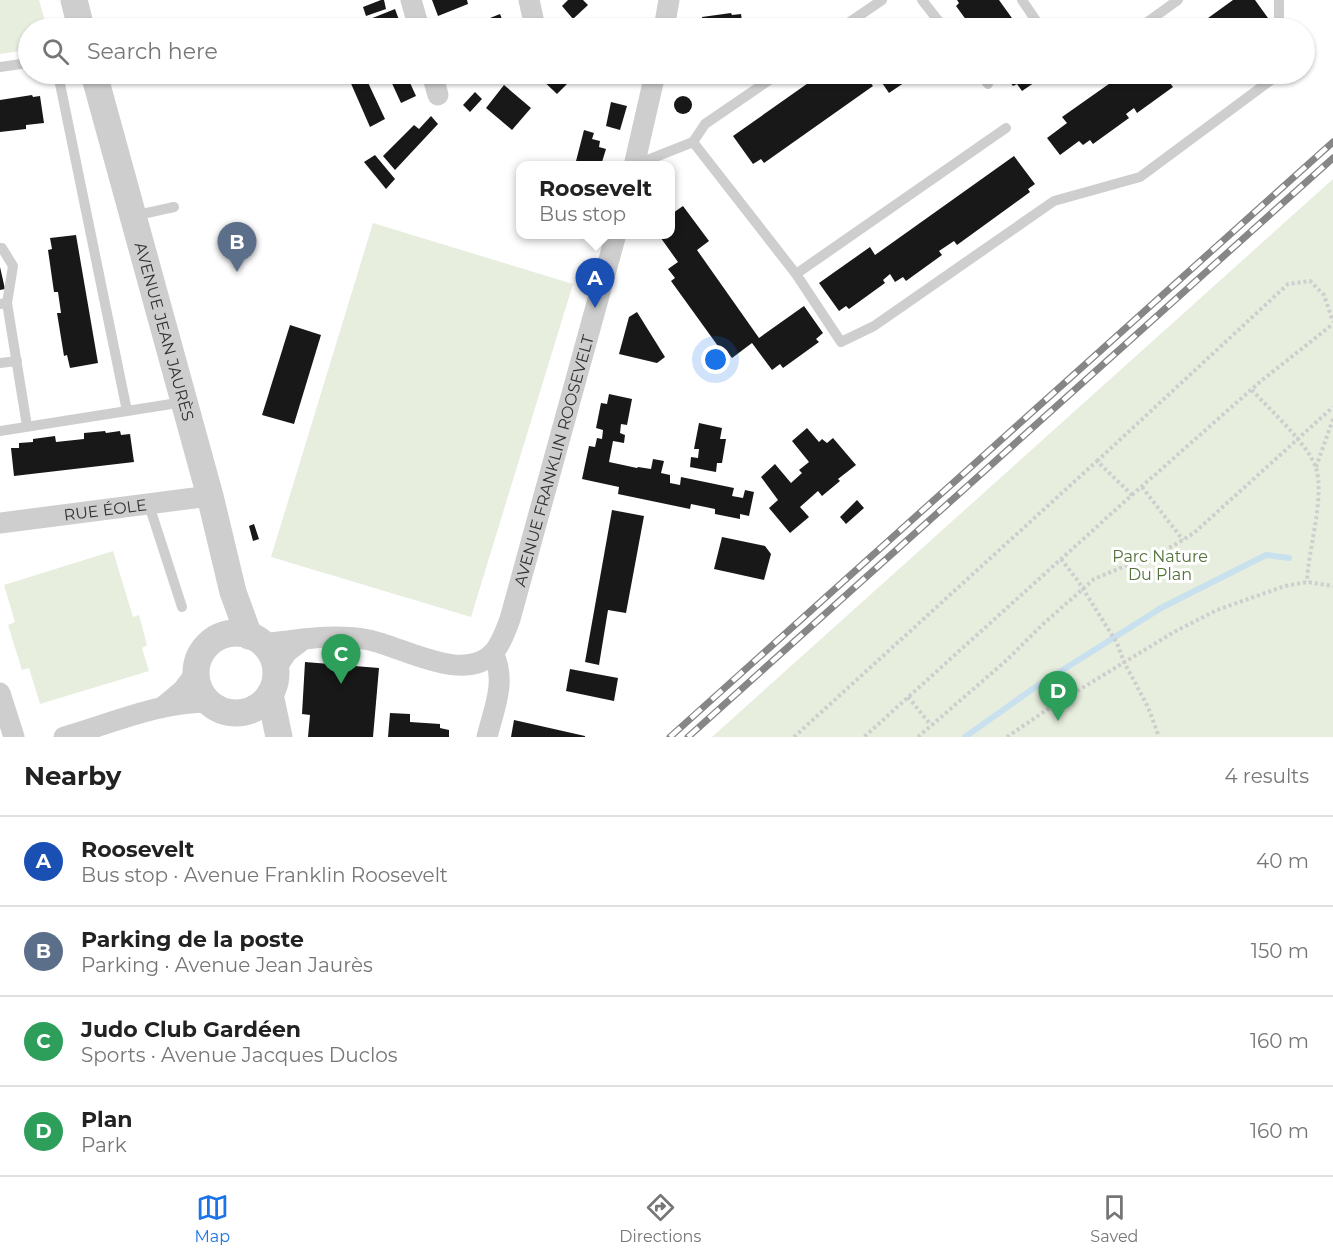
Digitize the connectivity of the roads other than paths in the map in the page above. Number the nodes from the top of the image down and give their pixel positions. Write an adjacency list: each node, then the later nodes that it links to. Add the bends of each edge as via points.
1 (74, 0): 9 (street)
2 (411, 0): 10 (street)
3 (669, 0): 11 (street)
4 (882, 0): 12 (lane)
5 (922, 0): 13 (lane)
6 (1022, 0): 14 (lane)
7 (1178, 0): 15 (lane)
8 (1279, 0): 16 (lane)
9 (78, 18)
10 (416, 18)
11 (666, 18)
12 (856, 18)
13 (936, 18)
14 (1034, 18)
15 (1152, 18)
16 (1279, 18)
17 (18, 64): 18 (lane)
18 (0, 67)
19 (60, 84): 39 (lane)
20 (97, 84): 31 (street, AVENUE JEAN JAURÈS)
21 (435, 84): 25 (street)
22 (653, 84): 28 (street)
23 (763, 84): 27 (lane, via 705,124)
24 (1266, 84): 34 (lane, via 1140,177 1054,201 874,326 842,342)
25 (438, 95)
26 (1006, 128): 34 (lane)
27 (693, 142): 29 (lane); 34 (lane)
28 (635, 161)
29 (644, 161)
30 (174, 207): 31 (lane)
31 (133, 216): 38 (street, AVENUE JEAN JAURÈS)
32 (615, 239): 50 (street, AVENUE FRANKLIN ROOSEVELT, via 510,619)
33 (0, 248): 35 (lane, via 13,266)
34 (796, 274)
35 (4, 303): 36 (lane)
36 (17, 361): 37 (lane); 40 (lane)
37 (0, 363)
38 (184, 402): 39 (lane); 42 (street, AVENUE JEAN JAURÈS)
39 (127, 411): 40 (lane)
40 (27, 426): 41 (lane)
41 (0, 431)
42 (210, 496): 43 (street, RUE ÉOLE); 45 (street, AVENUE JEAN JAURÈS)
43 (149, 505): 44 (street, RUE ÉOLE); 46 (lane)
44 (0, 523)
45 (233, 592): 47 (street, AVENUE JEAN JAURÈS); 49 (street, AVENUE JEAN JAURÈS)
46 (182, 607)
47 (220, 637): 49 (street, via 230,634); 52 (street, via 203,651)
48 (304, 638): 49 (street); 50 (street, via 369,640 464,667); 51 (street)
49 (256, 640): 51 (street, via 272,655)
50 (493, 653): 62 (street, via 500,668 500,680)
51 (276, 668): 54 (street)
52 (196, 673): 55 (street, via 202,694); 56 (street)
53 (0, 693): 58 (street)
54 (270, 694): 57 (street, via 263,703); 61 (street)
55 (209, 702): 56 (street); 57 (street, via 224,711)
56 (165, 705): 59 (street)
57 (242, 712): 60 (street)
58 (14, 737)
59 (64, 737)
60 (262, 737)
61 (279, 737)
62 (487, 737)

